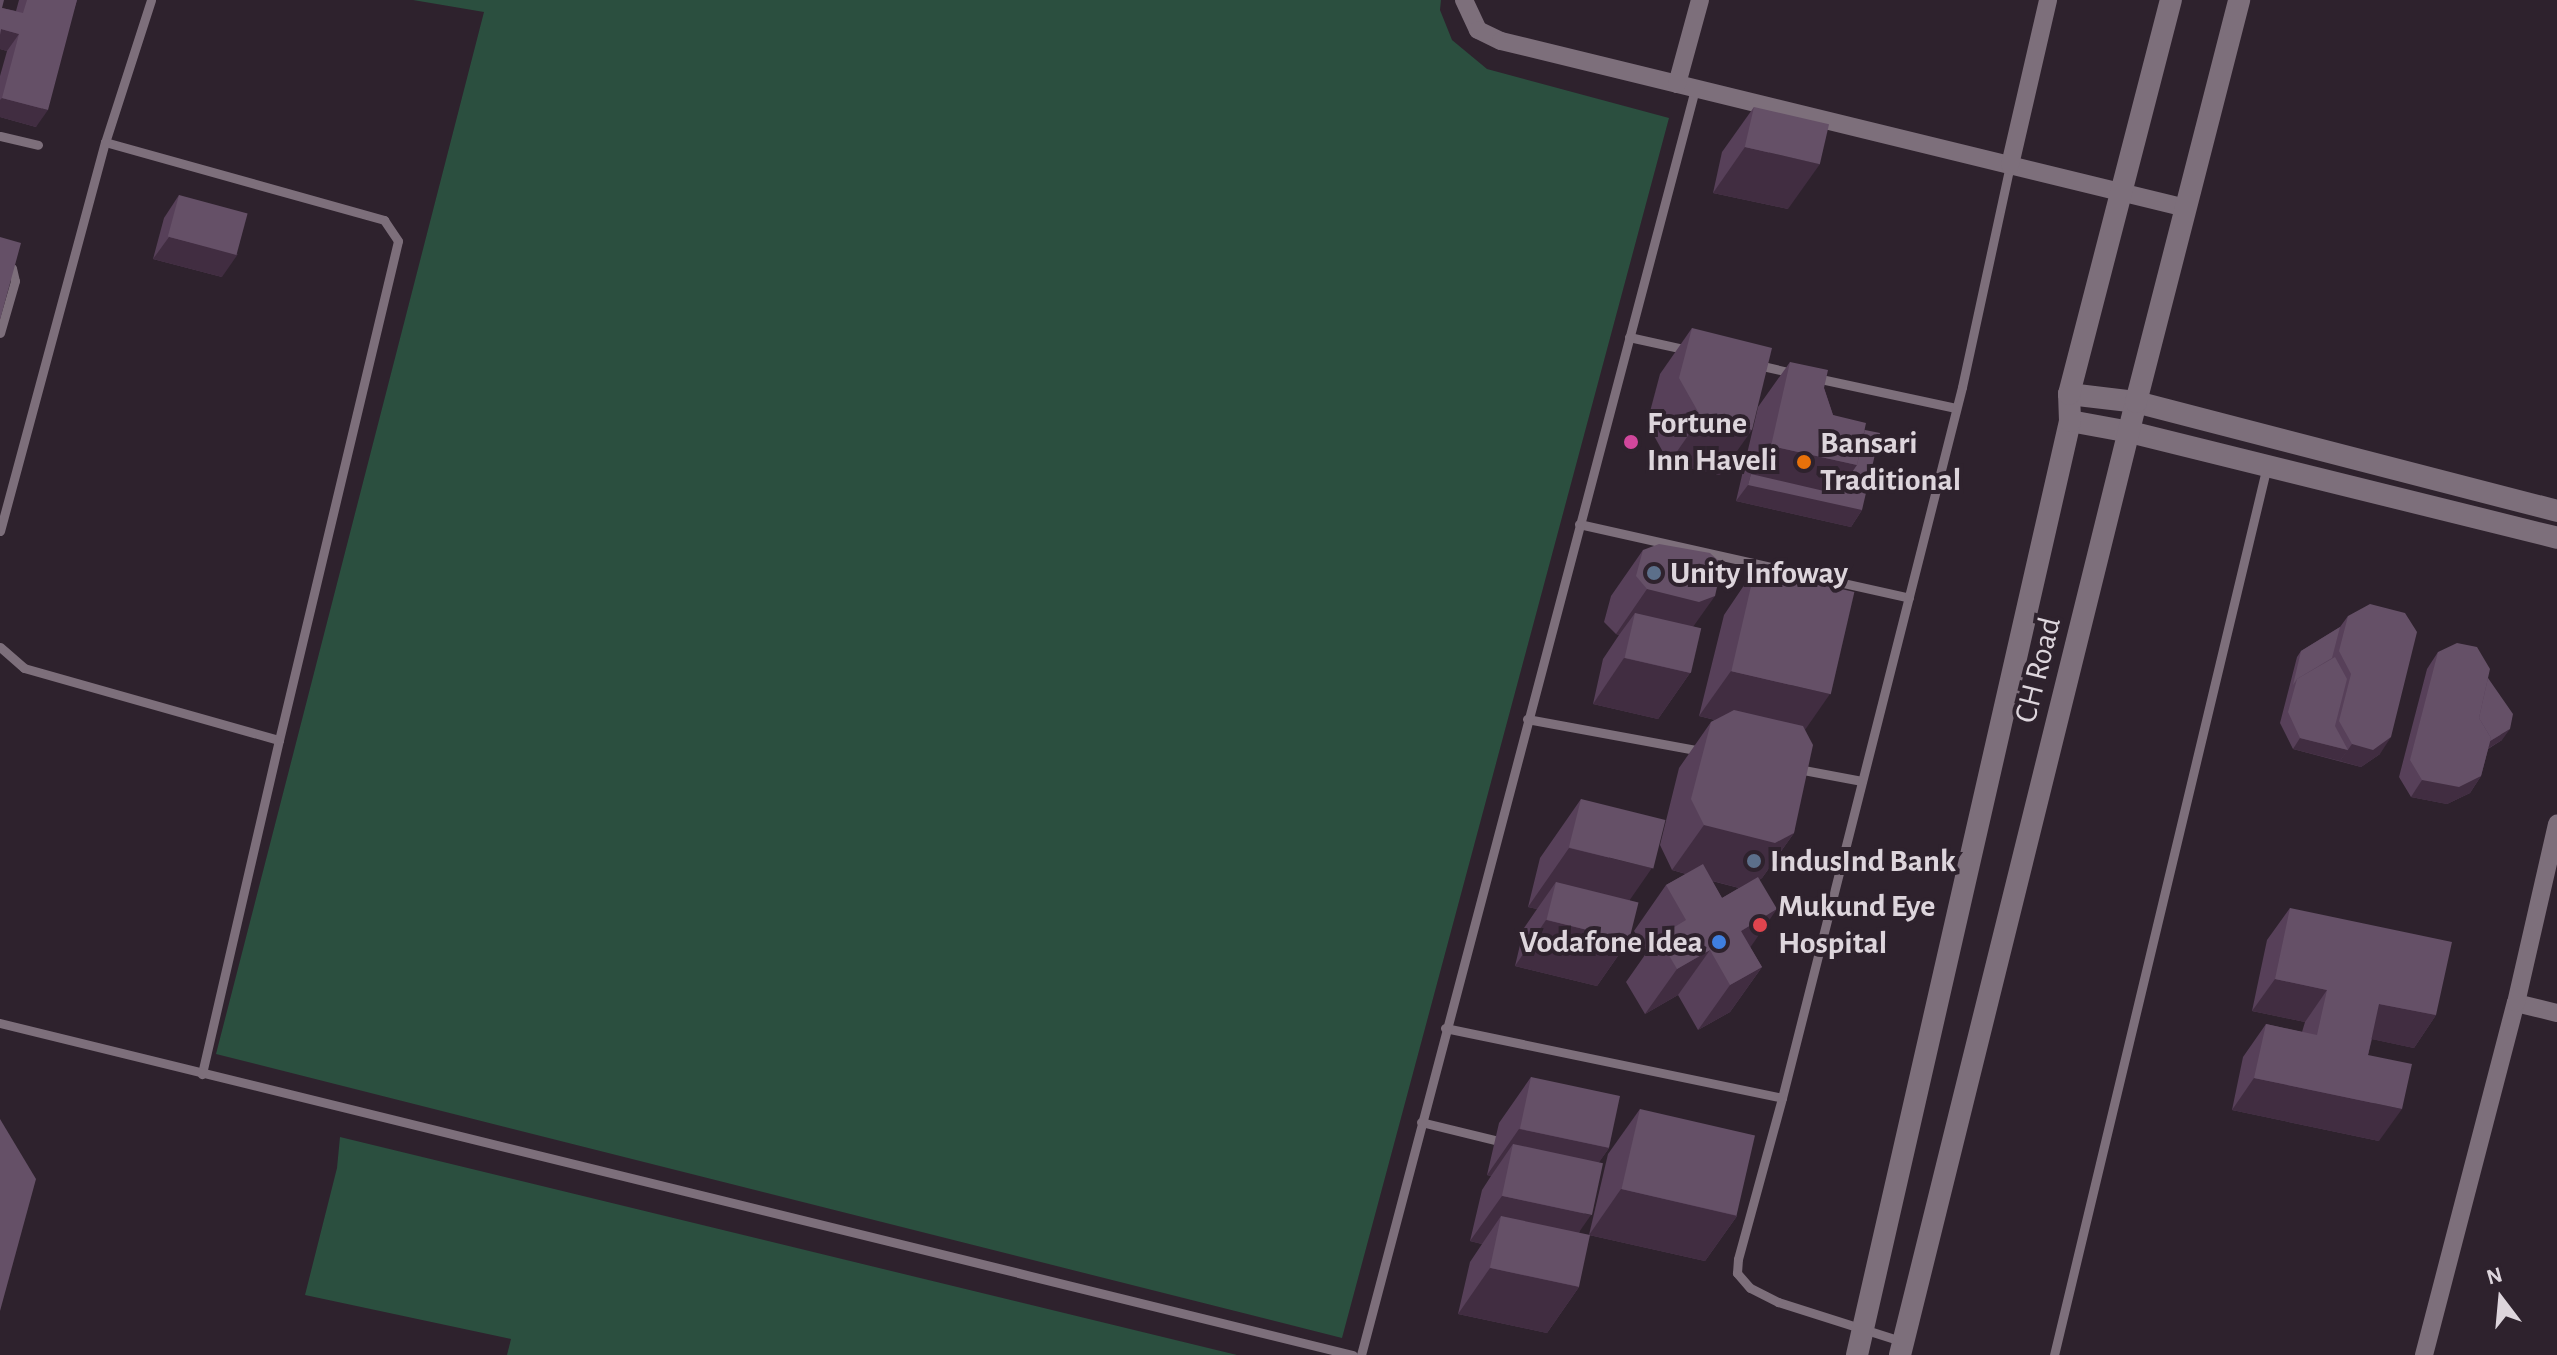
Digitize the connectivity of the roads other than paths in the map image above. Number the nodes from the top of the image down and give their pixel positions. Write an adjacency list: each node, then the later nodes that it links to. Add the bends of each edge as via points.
1 (151, 0): 9 (lane)
2 (1464, 0): 7 (street, via 1478,30 1501,41)
3 (1700, 0): 7 (street)
4 (2048, 0): 11 (street)
5 (2171, 0): 12 (street, CH Road)
6 (2239, 0): 13 (street, CH Road)
7 (1686, 86): 11 (street); 16 (lane)
8 (0, 136): 10 (lane)
9 (105, 142): 27 (lane); 32 (lane, via 384,220 398,241)
10 (38, 145)
11 (2010, 165): 12 (street); 21 (lane)
12 (2119, 192): 13 (street); 19 (street, CH Road)
13 (2186, 208): 20 (street, CH Road)
14 (0, 262): 15 (lane, via 12,268 15,281)
15 (0, 333)
16 (1629, 337): 17 (lane); 26 (lane)
17 (1707, 354)
18 (1754, 364): 21 (lane)
19 (2069, 394): 20 (street); 22 (street, CH Road)
20 (2136, 402): 23 (street, CH Road); 25 (street)
21 (1956, 408): 29 (lane)
22 (2070, 421): 23 (street); 47 (street, CH Road)
23 (2130, 432): 24 (street); 48 (street, CH Road)
24 (2267, 466): 28 (street); 52 (lane)
25 (2557, 511)
26 (1579, 524): 29 (lane); 31 (lane)
27 (0, 531)
28 (2557, 538)
29 (1909, 598): 35 (lane)
30 (0, 647): 32 (lane, via 24,668)
31 (1527, 719): 33 (lane); 40 (lane)
32 (279, 740): 41 (lane)
33 (1710, 753)
34 (1786, 767): 35 (lane)
35 (1862, 781): 42 (lane)
36 (2557, 824): 37 (street)
37 (2516, 1003): 38 (street); 53 (street)
38 (2557, 1013)
39 (0, 1023): 41 (lane)
40 (1445, 1028): 42 (lane); 43 (lane)
41 (202, 1074): 49 (lane)
42 (1782, 1098): 46 (lane)
43 (1421, 1122): 44 (lane); 50 (lane)
44 (1512, 1144)
45 (1739, 1197): 46 (lane)
46 (1754, 1201): 47 (lane, via 1737,1273 1750,1288 1778,1302)
47 (1864, 1329): 48 (lane); 51 (street, CH Road)
48 (1902, 1348)
49 (1353, 1355)
50 (1361, 1355)
51 (1857, 1355)
52 (2054, 1355)
53 (2424, 1355)

